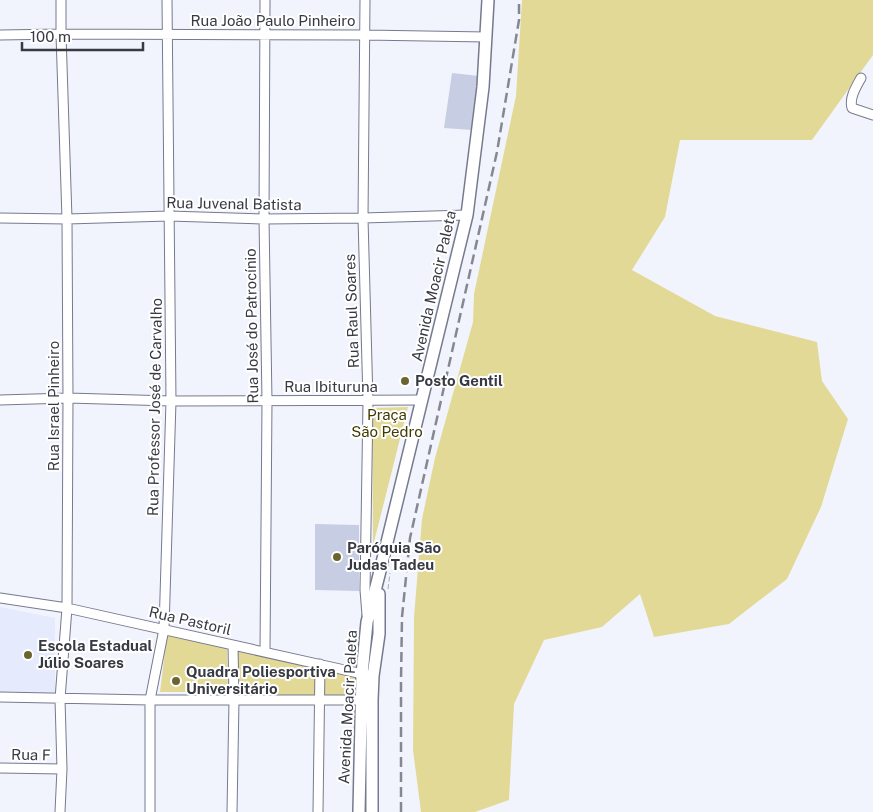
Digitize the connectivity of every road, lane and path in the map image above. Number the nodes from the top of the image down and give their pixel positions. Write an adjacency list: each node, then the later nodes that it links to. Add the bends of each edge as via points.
1 (61, 0): 6 (street, Rua Israel Pinheiro)
2 (166, 0): 8 (street, Rua Professor José de Carvalho)
3 (265, 0): 10 (street, Rua José do Patrocínio)
4 (366, 0): 9 (street, Rua Raul Soares)
5 (488, 0): 11 (main road, Avenida Moacir Paleta)
6 (61, 34): 7 (street, Rua João Paulo Pinheiro); 8 (street, Rua João Paulo Pinheiro); 18 (street, Rua Israel Pinheiro)
7 (0, 35)
8 (167, 35): 10 (street, Rua João Paulo Pinheiro); 15 (street, Rua Professor José de Carvalho)
9 (365, 35): 10 (street, Rua João Paulo Pinheiro); 11 (street, Rua João Paulo Pinheiro); 17 (street, Rua Raul Soares)
10 (264, 36): 19 (street, Rua José do Patrocínio)
11 (486, 37): 14 (main road, Avenida Moacir Paleta)
12 (861, 78): 13 (street, via 853,94 852,108)
13 (873, 115)
14 (467, 214): 17 (street, Rua Juvenal Batista); 22 (main road, Avenida Moacir Paleta)
15 (169, 216): 18 (street, Rua Juvenal Batista); 19 (street, Rua Juvenal Batista); 23 (street, Rua Professor José de Carvalho)
16 (0, 218): 18 (street, Rua Juvenal Batista)
17 (364, 218): 19 (street, Rua Juvenal Batista); 25 (street, Rua Raul Soares)
18 (67, 219): 20 (street, Rua Israel Pinheiro)
19 (264, 219): 24 (street, Rua José do Patrocínio)
20 (68, 398): 21 (street, Rua Ibituruna); 23 (street, Rua Ibituruna); 28 (street, Rua Israel Pinheiro)
21 (0, 400)
22 (422, 400): 25 (street, Rua Ibituruna); 26 (main road, Avenida Moacir Paleta)
23 (171, 401): 24 (street, Rua Ibituruna); 30 (street, Rua Professor José de Carvalho)
24 (267, 401): 25 (street, Rua Ibituruna); 32 (street, Rua José do Patrocínio)
25 (368, 401): 29 (street, Rua Raul Soares)
26 (379, 575): 29 (main road, Avenida Moacir Paleta); 34 (main road, Avenida Moacir Paleta, via 378,634)
27 (0, 598): 28 (street, Rua Pastoril)
28 (67, 608): 30 (street, Rua Pastoril); 36 (street, Rua Israel Pinheiro)
29 (367, 622): 34 (main road, Avenida Moacir Paleta)
30 (164, 629): 31 (street, Rua Pastoril); 37 (street, Rua Professor José de Carvalho)
31 (233, 645): 32 (street, Rua Pastoril); 38 (street)
32 (265, 652): 33 (street, Rua Pastoril)
33 (320, 664): 34 (street, Rua Pastoril); 39 (street)
34 (367, 675): 40 (main road, Avenida Moacir Paleta)
35 (0, 697): 36 (street)
36 (60, 699): 37 (street); 42 (street, Rua Israel Pinheiro)
37 (150, 700): 38 (street); 44 (street, Rua Professor José de Carvalho)
38 (234, 700): 39 (street); 45 (street)
39 (319, 700): 40 (street); 46 (street)
40 (367, 700): 47 (main road, Avenida Moacir Paleta); 48 (main road, Avenida Moacir Paleta)
41 (0, 768): 42 (street, Rua F)
42 (62, 769): 43 (street, Rua Israel Pinheiro)
43 (60, 812)
44 (150, 812)
45 (232, 812)
46 (318, 812)
47 (359, 812)
48 (372, 812)

